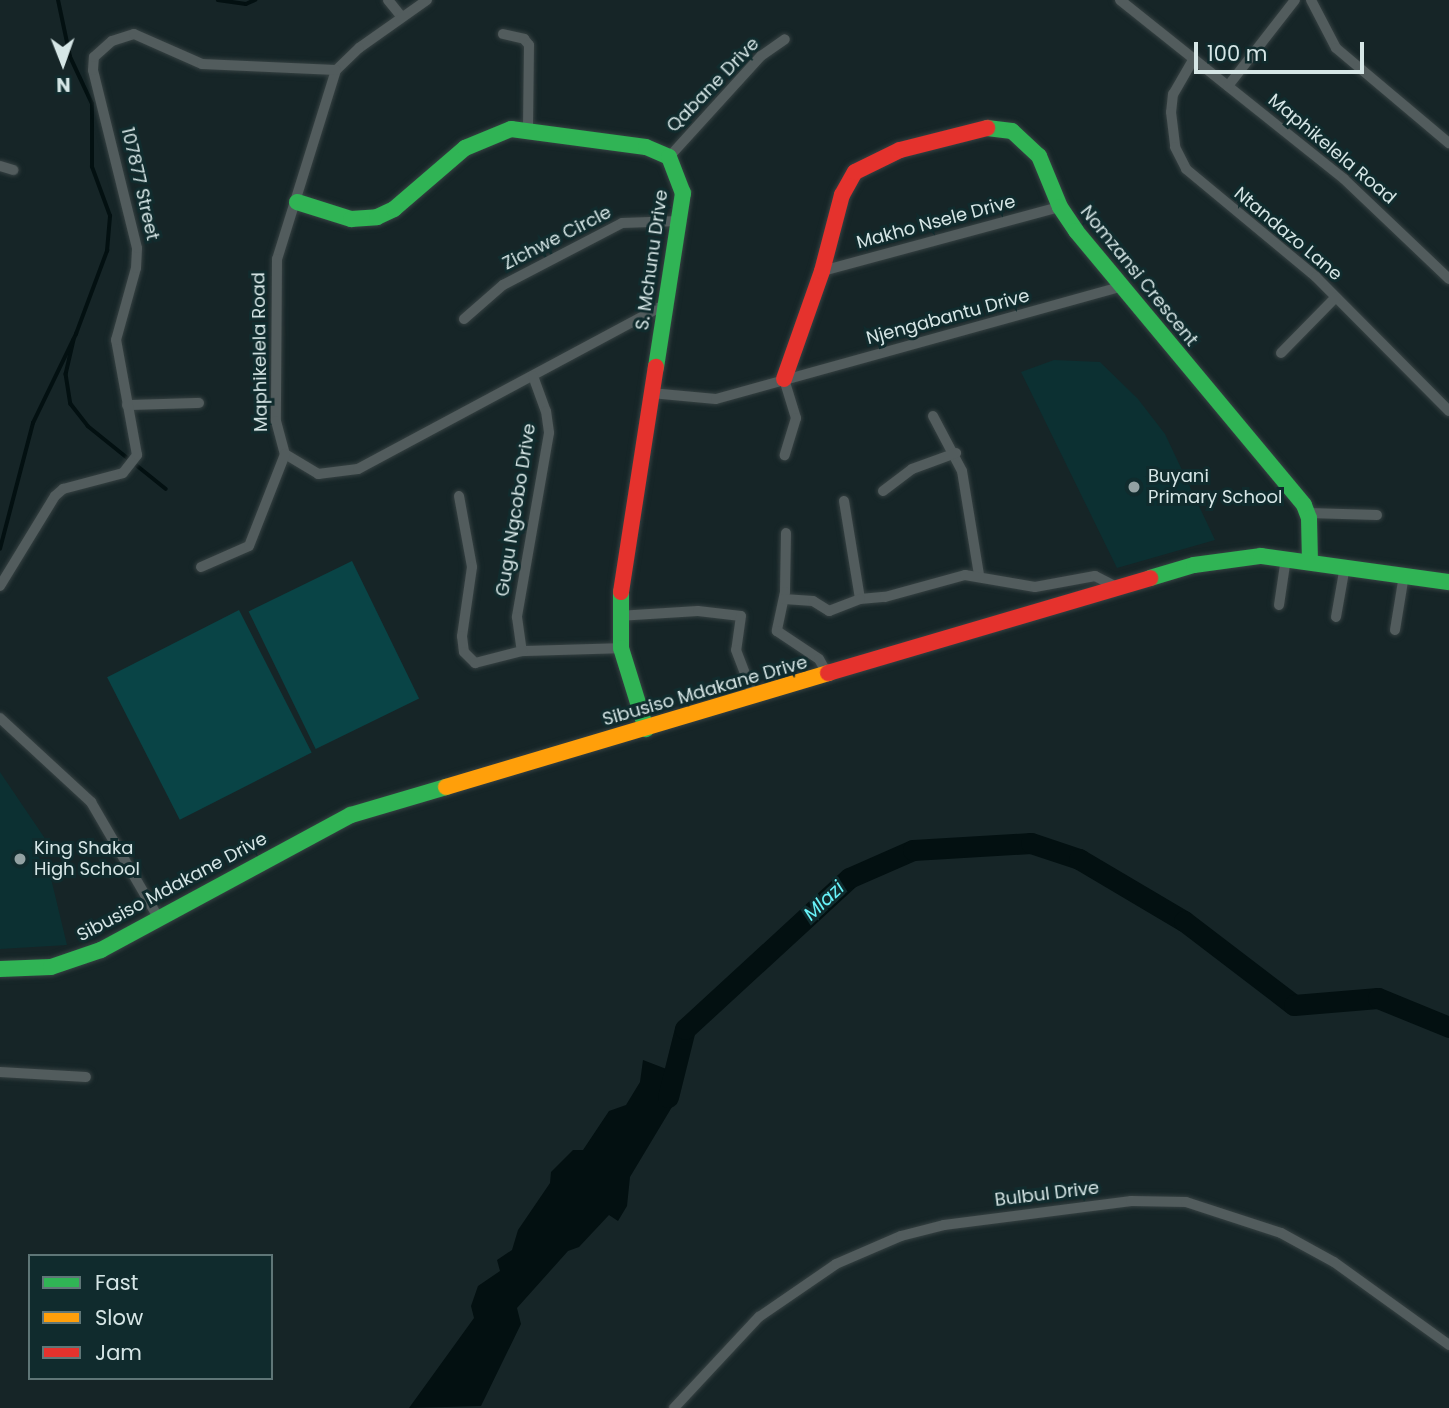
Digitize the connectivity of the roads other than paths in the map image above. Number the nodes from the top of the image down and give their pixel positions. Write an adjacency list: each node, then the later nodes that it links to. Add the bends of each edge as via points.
1 (388, 0): 6 (street)
2 (428, 0): 6 (street)
3 (1120, 0): 9 (street, Maphikelela Road)
4 (1295, 0): 11 (street)
5 (1311, 0): 13 (street, via 1336,48)
6 (402, 17): 10 (street)
7 (503, 34): 12 (street, via 524,39 529,45)
8 (785, 39): 14 (street, Qabane Drive, via 761,55)
9 (1193, 60): 11 (street, Maphikelela Road); 23 (street, Ntandazo Lane, via 1173,94 1171,112 1175,147 1186,169)
10 (336, 71): 17 (street, Maphikelela Road); 31 (street, 107877 Street, via 202,64 134,34 112,41 92,62 137,248 116,340)
11 (1228, 86): 21 (street, Maphikelela Road, via 1376,206)
12 (528, 128): 14 (street, via 646,147); 17 (street, via 478,139 394,209 377,217 351,219)
13 (1449, 143)
14 (669, 157): 19 (street, S. Mchunu Drive, via 681,181)
15 (0, 166): 16 (street)
16 (13, 170)
17 (297, 202): 35 (street, Maphikelela Road, via 277,258 274,286 276,421)
18 (1060, 206): 20 (street, Makho Nsele Drive); 20 (street, Nomzansi Crescent, via 1039,156 1012,131 986,127 912,146 855,172 842,195); 22 (street, Nomzansi Crescent)
19 (680, 221): 24 (street, S. Mchunu Drive); 25 (street, Zichwe Circle, via 622,223 502,285)
20 (822, 271): 28 (street, Nomzansi Crescent)
21 (1449, 279)
22 (1121, 288): 28 (street, Njengabantu Drive); 40 (street, Nomzansi Crescent)
23 (1336, 298): 26 (street); 32 (street, Ntandazo Lane)
24 (666, 304): 27 (street, Maphikelela Road); 29 (street, S. Mchunu Drive)
25 (464, 319)
26 (1281, 353)
27 (533, 376): 35 (street, Maphikelela Road, via 358,469 317,474); 59 (street, Gugu Ngcobo Drive, via 547,411 549,433 517,617)
28 (784, 379): 29 (street, via 707,400); 36 (street, via 796,418)
29 (651, 393): 55 (street, S. Mchunu Drive)
30 (199, 403): 31 (street)
31 (127, 405): 50 (street, 107877 Street, via 137,455 131,468 55,496)
32 (1449, 411)
33 (933, 416): 34 (street)
34 (956, 453): 37 (street, via 912,468); 47 (street, via 967,492)
35 (285, 454): 46 (street, via 249,546)
36 (785, 455)
37 (883, 491)
38 (459, 496): 59 (street, via 472,566 462,646 475,663)
39 (845, 501): 53 (street)
40 (1308, 513): 41 (street); 44 (street)
41 (1377, 515)
42 (786, 533): 52 (street)
43 (1286, 558): 44 (street, Sibusiso Mdakane Drive); 51 (street, Sibusiso Mdakane Drive, via 1219,559); 54 (street)
44 (1310, 561): 45 (street, Sibusiso Mdakane Drive)
45 (1345, 566): 48 (street, Sibusiso Mdakane Drive); 56 (street)
46 (201, 567)
47 (979, 575): 51 (street, via 1035,587 1095,576); 53 (street)
48 (1404, 575): 49 (street, Sibusiso Mdakane Drive); 57 (street)
49 (1449, 582)
50 (0, 586)
51 (1119, 588): 60 (street, Sibusiso Mdakane Drive)
52 (784, 598): 53 (street, via 813,601 829,611); 60 (street, via 779,634 818,659)
53 (860, 599)
54 (1279, 605)
55 (618, 616): 58 (street, S. Mchunu Drive); 61 (street, via 698,611 741,616 736,650)
56 (1336, 617)
57 (1395, 630)
58 (621, 648): 59 (street); 63 (street, S. Mchunu Drive)
59 (522, 652)
60 (828, 675): 61 (street, Sibusiso Mdakane Drive)
61 (754, 697): 63 (street, Sibusiso Mdakane Drive)
62 (0, 718): 64 (street, via 91,802)
63 (646, 729): 64 (street, Sibusiso Mdakane Drive, via 332,822)
64 (158, 917): 65 (street, Sibusiso Mdakane Drive, via 76,960 51,967)
65 (0, 969)
66 (0, 1072): 67 (street)
67 (86, 1077)
68 (1449, 1345): 69 (street, Bulbul Drive, via 1334,1262 1282,1233 1186,1202 1131,1201 944,1225 901,1236 836,1264 759,1317)
69 (674, 1408)

